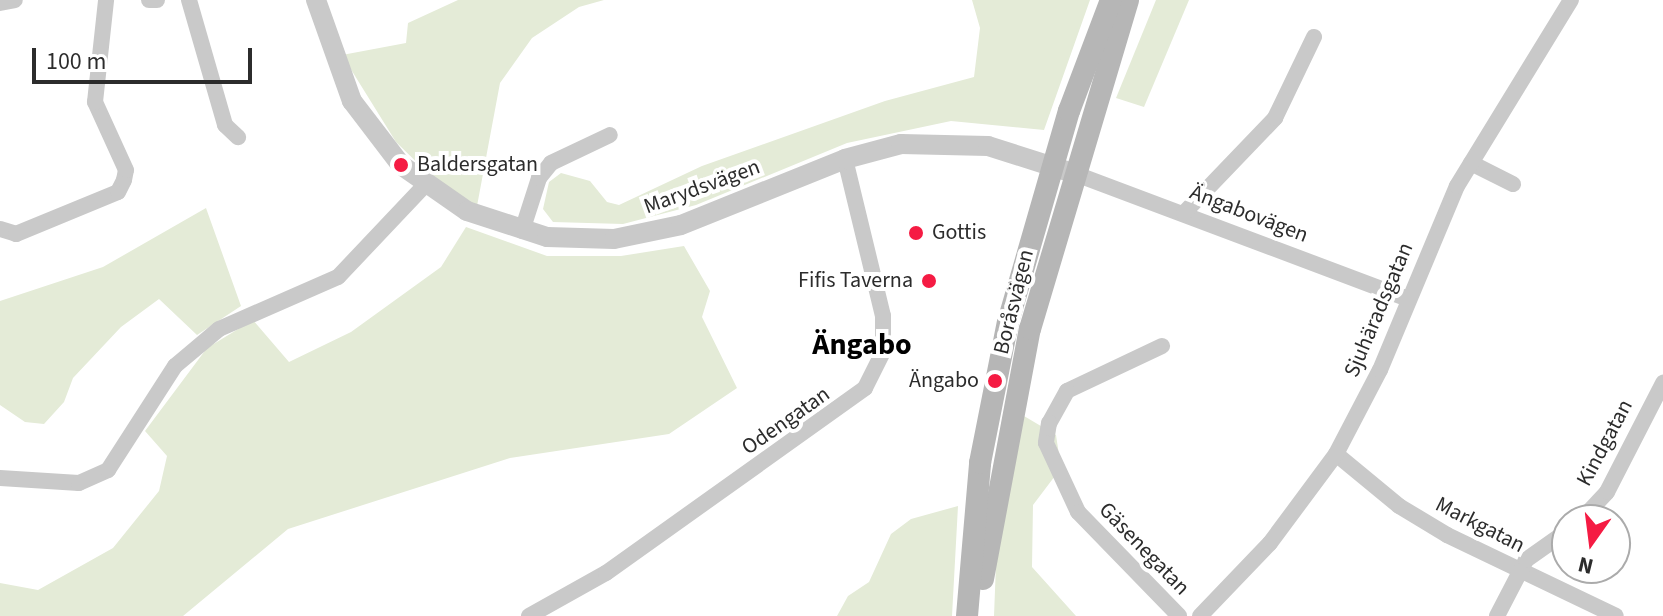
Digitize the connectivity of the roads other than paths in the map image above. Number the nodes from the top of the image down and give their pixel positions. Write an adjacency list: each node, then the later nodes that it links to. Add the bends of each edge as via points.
1 (15, 0): 10 (street)
2 (106, 0): 20 (street, via 95,102 126,170 124,180 118,192 16,234)
3 (149, 0): 4 (street)
4 (157, 0)
5 (189, 0): 13 (street, via 225,125)
6 (316, 0): 18 (street, Marydsvägen, via 352,101 378,139)
7 (1111, 0): 16 (main road, Boråsvägen)
8 (1128, 0): 16 (main road, Boråsvägen)
9 (1571, 0): 15 (street, Sjuhäradsgatan)
10 (0, 3)
11 (1314, 37): 19 (street, via 1275,118)
12 (610, 135): 21 (street, via 551,163 539,178)
13 (238, 137)
14 (845, 159): 16 (street, Marydsvägen, via 890,145 943,142 988,146); 21 (street, Marydsvägen, via 681,225 636,237 575,239); 30 (street, Odengatan, via 883,316 883,352 865,388 606,573)
15 (1471, 163): 17 (street); 22 (street, Sjuhäradsgatan)
16 (1063, 169): 19 (street, Ängabovägen); 31 (main road, Boråsvägen, via 987,423); 32 (main road, Boråsvägen, via 1007,426)
17 (1513, 184)
18 (425, 185): 21 (street, Marydsvägen, via 467,211); 26 (street, via 338,277 219,329 175,366 108,470 79,483)
19 (1184, 213): 22 (street, Ängabovägen)
20 (0, 229)
21 (522, 231)
22 (1408, 299): 25 (street, Sjuhäradsgatan)
23 (1162, 346): 33 (street, Gäsenegatan, via 1067,391 1049,423 1046,443 1078,512)
24 (1663, 383): 27 (street, Kindgatan)
25 (1336, 454): 29 (street, Markgatan, via 1399,506); 34 (street, Sjuhäradsgatan, via 1270,543)
26 (0, 478)
27 (1596, 504)
28 (1551, 540): 29 (street)
29 (1520, 571): 35 (street); 36 (street, Markgatan)
30 (529, 616)
31 (967, 616)
32 (978, 616)
33 (1179, 616)
34 (1200, 616)
35 (1497, 616)
36 (1616, 616)

